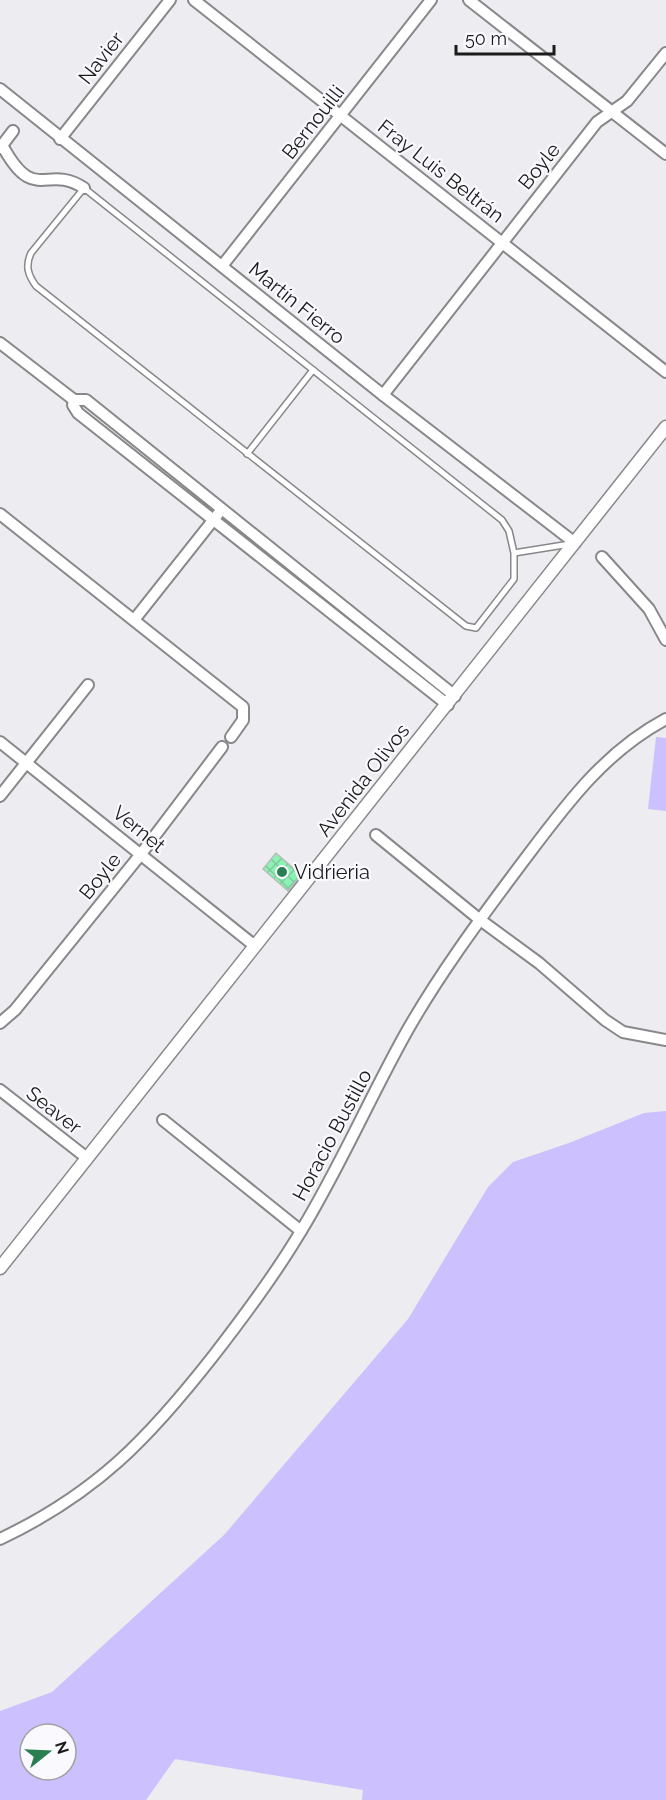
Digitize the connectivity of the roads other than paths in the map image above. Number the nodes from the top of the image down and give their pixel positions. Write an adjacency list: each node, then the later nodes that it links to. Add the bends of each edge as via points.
1 (170, 0): 10 (street, Navier)
2 (194, 0): 8 (street, Fray Luis Beltrán)
3 (431, 0): 8 (street, Bernouilli)
4 (468, 0): 7 (street)
5 (666, 53): 7 (street, Boyle, via 627,101)
6 (0, 89): 10 (street, Martín Fierro)
7 (612, 111): 12 (street); 14 (street, Boyle, via 597,122)
8 (341, 116): 14 (street, Fray Luis Beltrán); 15 (street, Bernouilli)
9 (13, 131): 11 (street)
10 (60, 139): 15 (street, Martín Fierro)
11 (1, 146): 13 (street, via 26,177 74,182)
12 (666, 154)
13 (84, 188): 17 (lane); 22 (lane, via 31,253 29,277)
14 (502, 241): 18 (street, Fray Luis Beltrán); 19 (street, Boyle)
15 (222, 266): 19 (street, Martín Fierro)
16 (0, 343): 20 (street)
17 (314, 370): 22 (lane); 27 (lane, via 502,520)
18 (666, 372)
19 (383, 395): 26 (street, Martín Fierro)
20 (74, 400): 23 (street, via 86,399); 25 (street, via 78,413)
21 (666, 427): 26 (street, Avenida Olivos)
22 (247, 454): 27 (lane, via 471,628 482,622 514,579)
23 (222, 509): 25 (street); 29 (street)
24 (0, 514): 31 (street)
25 (214, 520): 30 (street); 31 (street)
26 (574, 543): 27 (lane); 34 (street, Avenida Olivos)
27 (514, 553)
28 (602, 557): 32 (street, via 649,609)
29 (321, 589): 30 (street); 34 (street)
30 (313, 599): 34 (street)
31 (134, 620): 36 (street, via 243,707 243,720)
32 (666, 640)
33 (88, 685): 39 (street)
34 (451, 700): 44 (street, Avenida Olivos)
35 (666, 719): 43 (street, Horacio Bustillo, via 627,744 579,787)
36 (231, 737)
37 (0, 742): 39 (street, Vernet)
38 (222, 747): 42 (street, Boyle)
39 (27, 762): 40 (street); 42 (street, Vernet)
40 (0, 796)
41 (376, 835): 43 (street)
42 (141, 854): 44 (street, Vernet); 45 (street, Boyle, via 19,1005)
43 (479, 919): 46 (street, via 623,1032); 50 (street, Horacio Bustillo, via 407,1031)
44 (255, 946): 49 (street, Avenida Olivos)
45 (0, 1023)
46 (666, 1040)
47 (0, 1090): 49 (street, Seaver)
48 (163, 1120): 50 (street)
49 (87, 1158): 51 (street, Avenida Olivos)
50 (301, 1231): 52 (street, Horacio Bustillo, via 230,1334 154,1429 88,1488)
51 (0, 1268)
52 (0, 1539)

